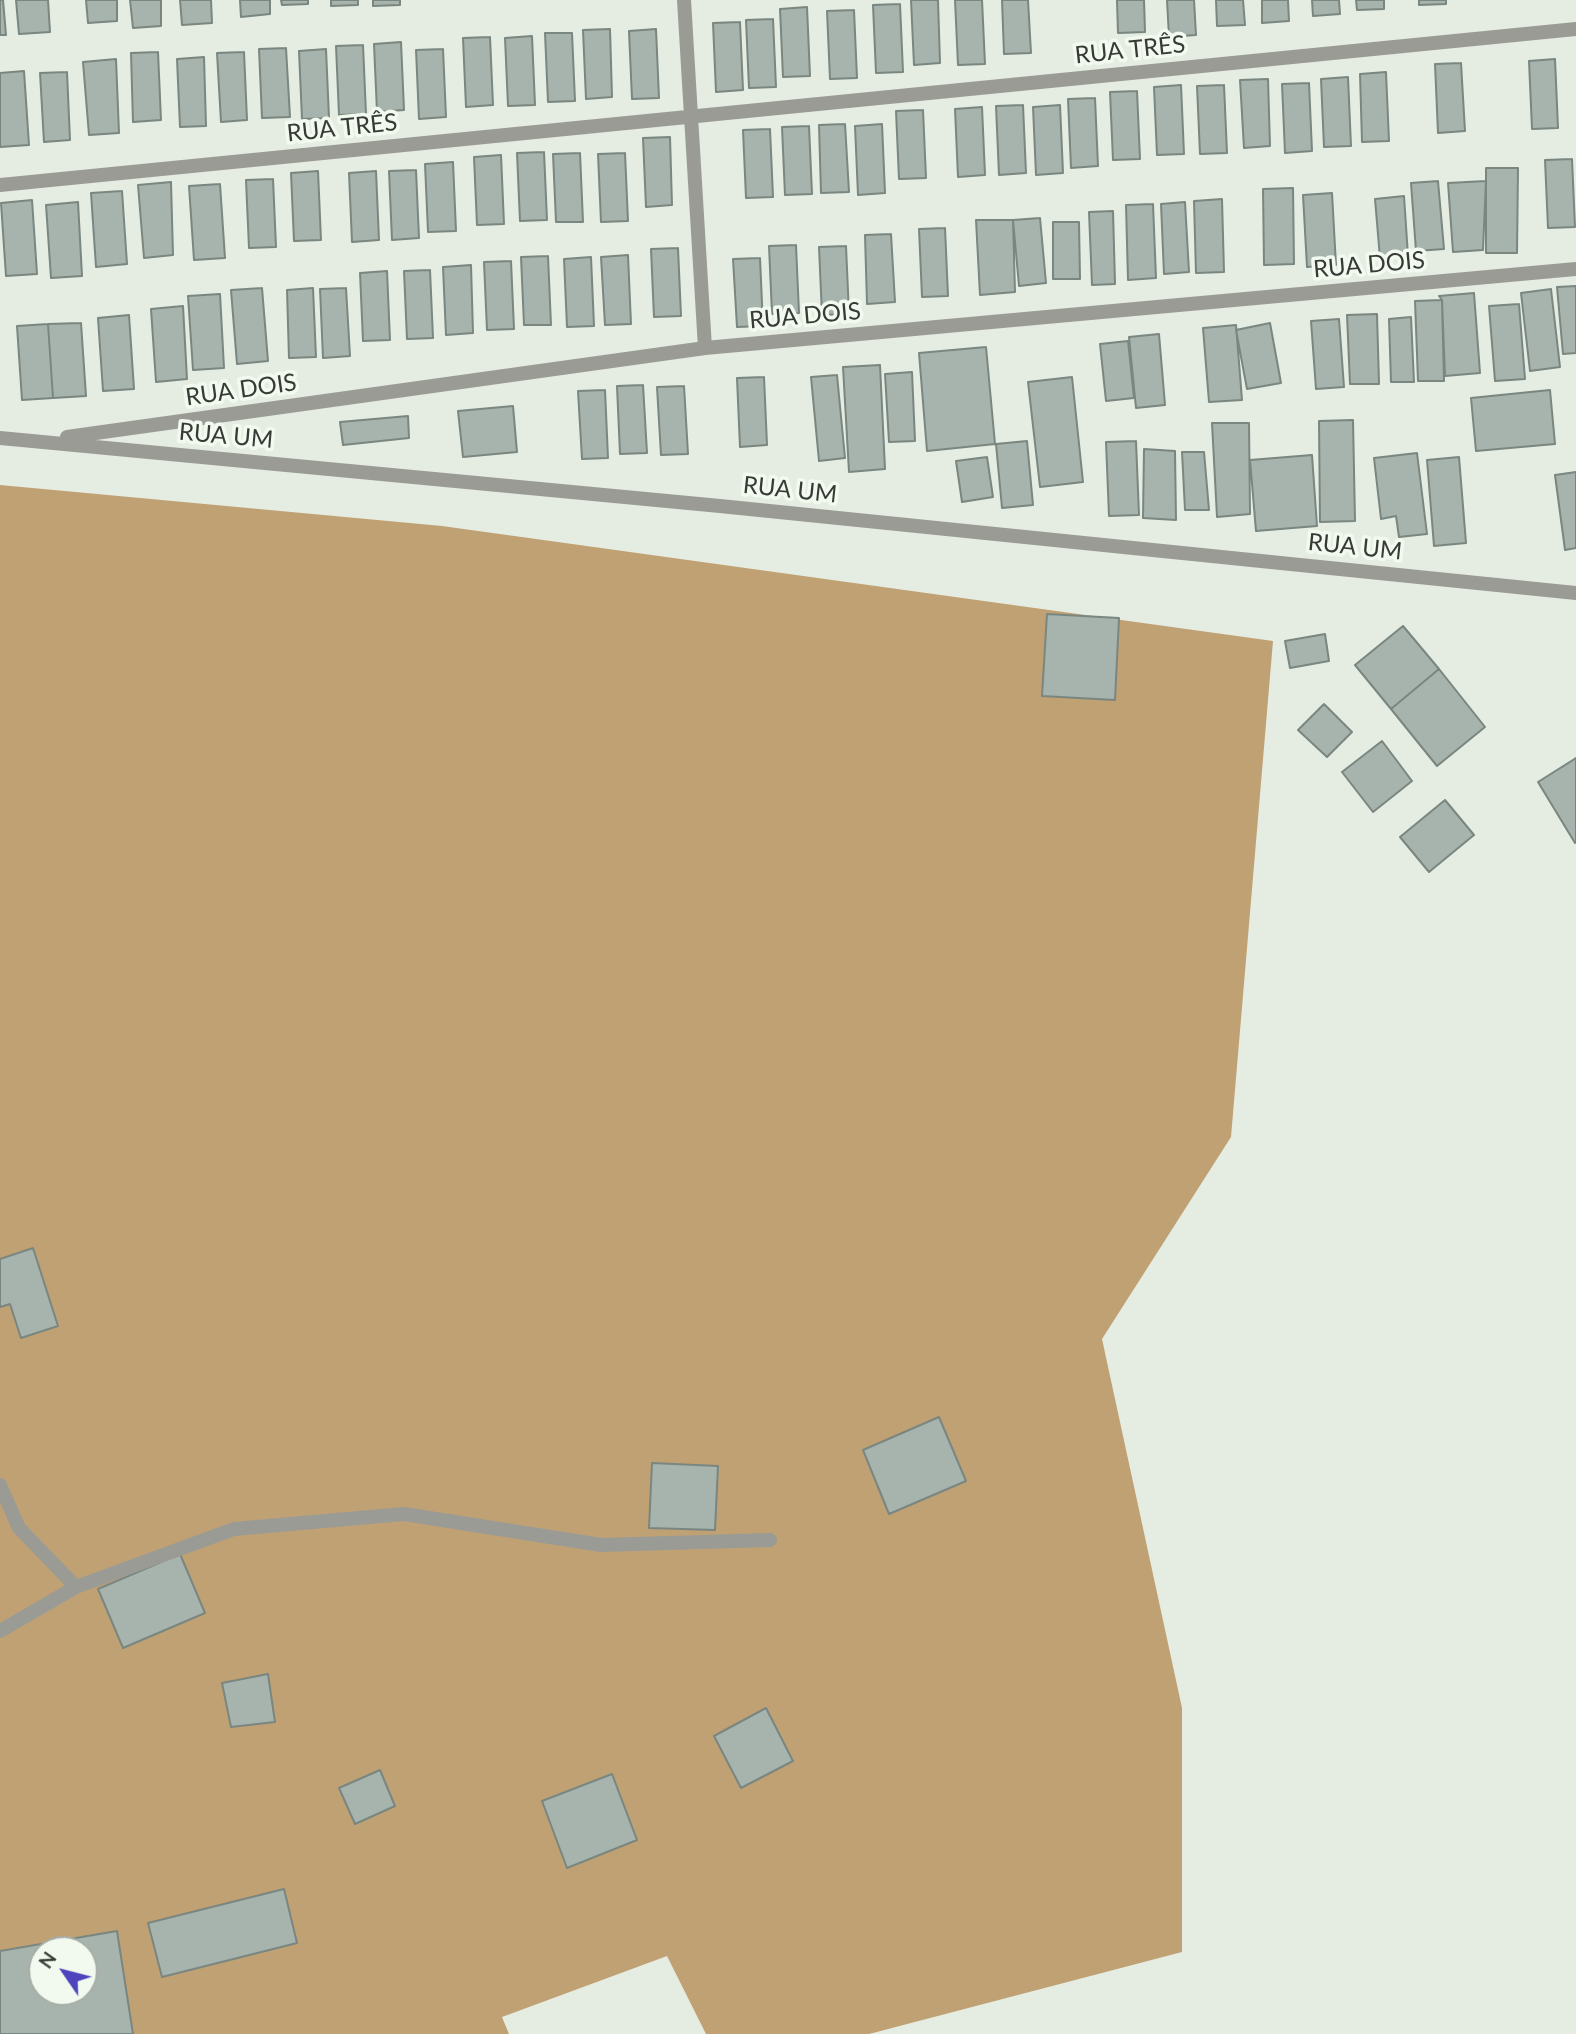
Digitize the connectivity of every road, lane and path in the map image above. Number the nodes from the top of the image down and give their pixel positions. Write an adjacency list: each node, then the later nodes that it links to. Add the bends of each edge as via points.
1 (684, 0): 3 (street)
2 (1576, 29): 3 (street, RUA TRÊS)
3 (689, 116): 4 (street, RUA TRÊS); 6 (street)
4 (0, 185)
5 (1576, 269): 6 (street, RUA DOIS)
6 (705, 348): 8 (street, RUA DOIS)
7 (0, 438): 8 (street, RUA UM)
8 (41, 441): 9 (street, RUA UM)
9 (1576, 593)
10 (0, 1485): 12 (street, via 19,1528)
11 (770, 1540): 12 (street, via 601,1545 404,1514 234,1529)
12 (76, 1587): 13 (street)
13 (0, 1631)

